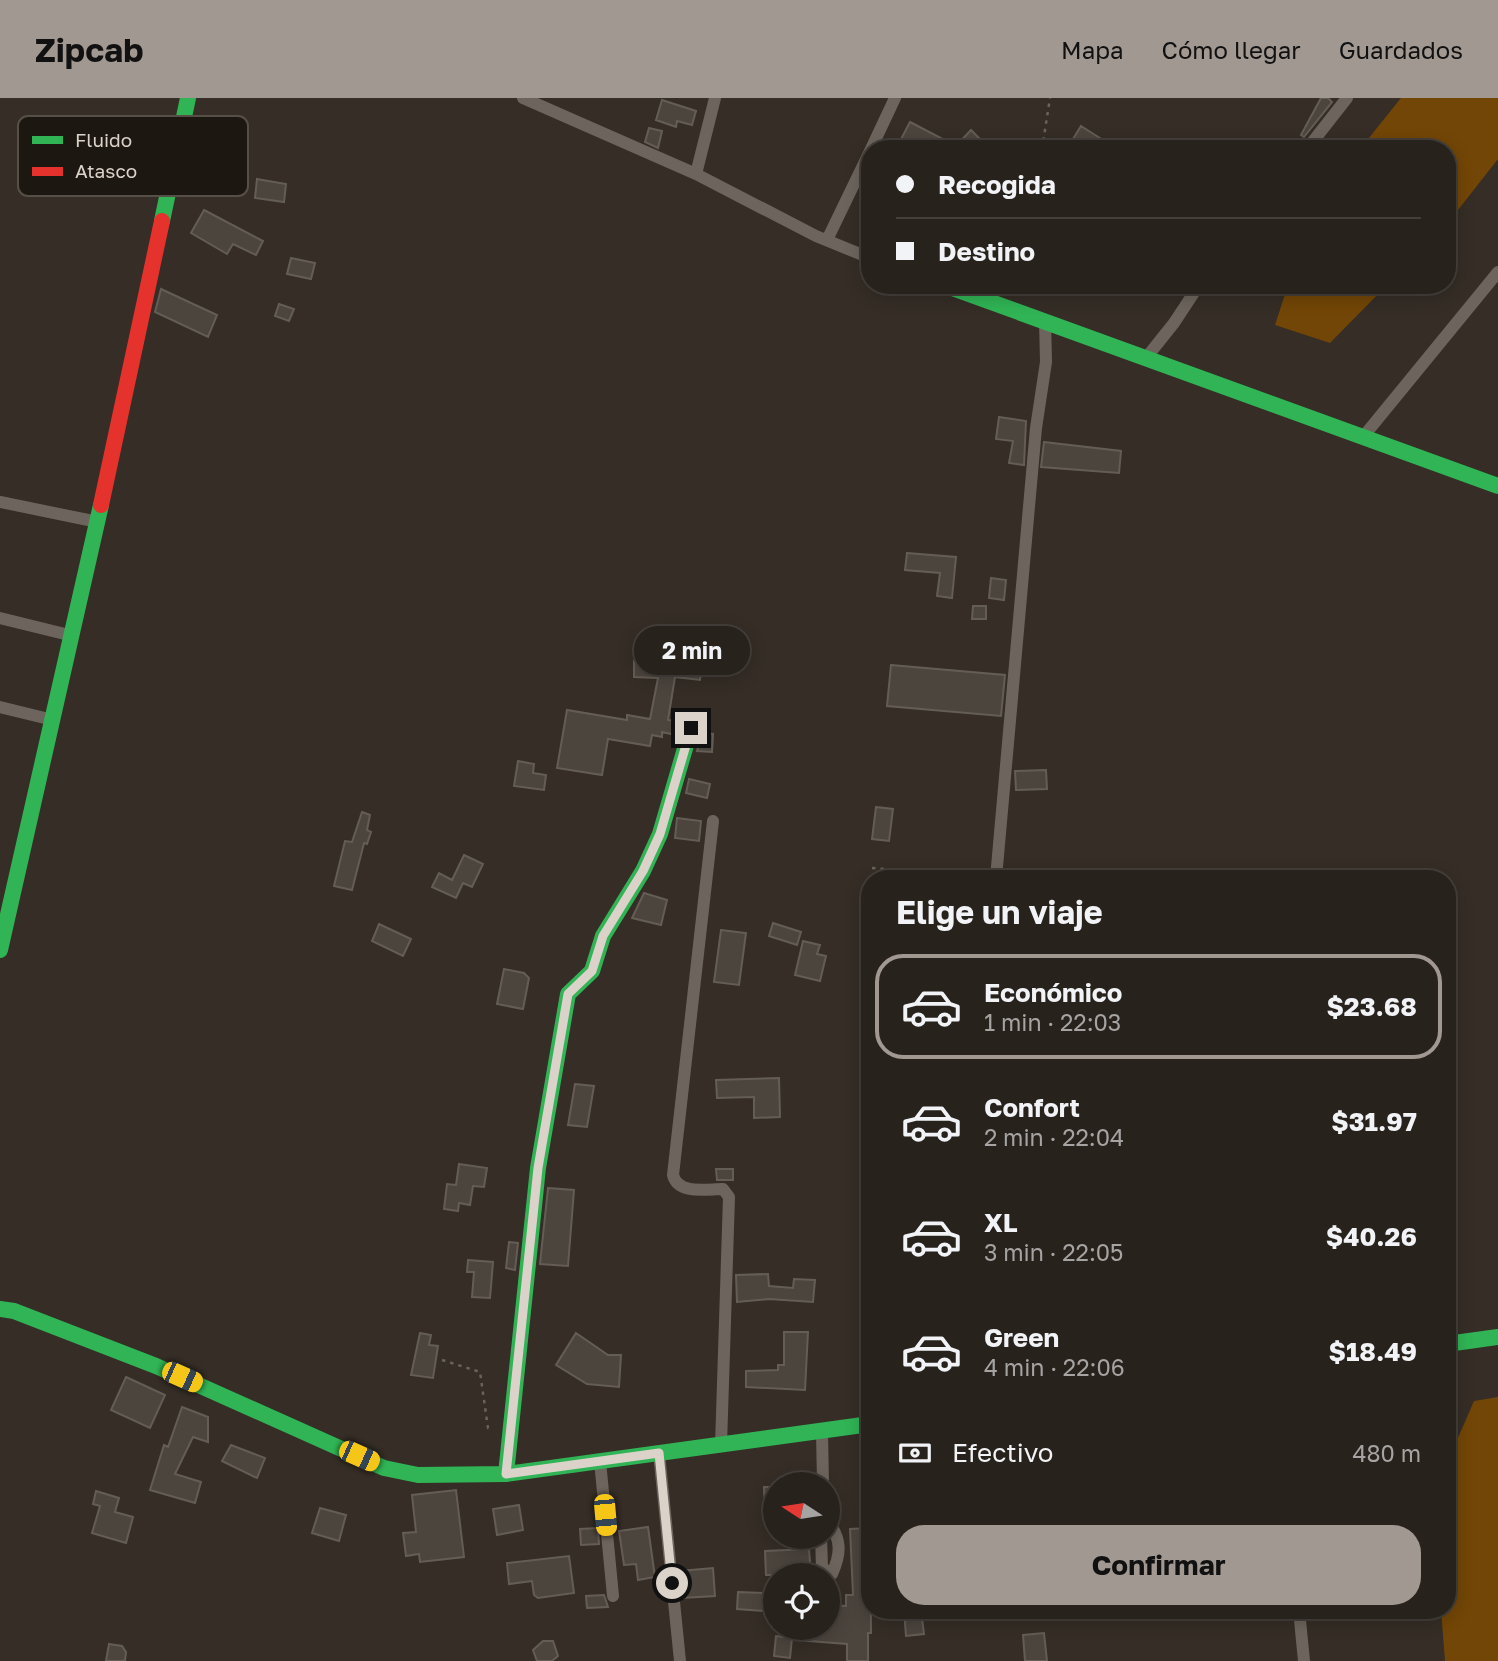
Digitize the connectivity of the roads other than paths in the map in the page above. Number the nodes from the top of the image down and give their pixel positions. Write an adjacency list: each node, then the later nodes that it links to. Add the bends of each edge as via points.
1 (188, 98): 6 (street)
2 (523, 98): 10 (street)
3 (715, 98): 10 (street)
4 (895, 98): 7 (street)
5 (1347, 98): 8 (street)
6 (184, 116)
7 (875, 140)
8 (1314, 140)
9 (861, 169): 12 (street)
10 (696, 174): 12 (street)
11 (167, 196): 22 (street)
12 (827, 240): 13 (street)
13 (861, 254)
14 (1498, 272): 19 (street)
15 (970, 294): 17 (street)
16 (1193, 294): 18 (street)
17 (1045, 320): 18 (street); 29 (street, via 1046,362 1036,428)
18 (1146, 358): 19 (street)
19 (1363, 437): 20 (street)
20 (1498, 486)
21 (0, 502): 22 (street)
22 (98, 522): 24 (street)
23 (0, 618): 24 (street)
24 (73, 636): 26 (street)
25 (0, 707): 26 (street)
26 (53, 720): 30 (street)
27 (691, 728): 40 (street, via 660,834 643,871 603,936 592,971 568,994 538,1168)
28 (713, 821): 36 (street, via 673,1175 681,1188 723,1189 729,1197)
29 (997, 870)
30 (0, 950)
31 (0, 1309): 40 (street, via 156,1366 384,1468 418,1475)
32 (1498, 1337): 33 (street)
33 (1456, 1343)
34 (861, 1425): 35 (street)
35 (822, 1430): 36 (street); 39 (street)
36 (721, 1445): 37 (street)
37 (659, 1453): 38 (street); 45 (street)
38 (600, 1461): 40 (street); 43 (street)
39 (822, 1472)
40 (506, 1474)
41 (821, 1549): 42 (street, via 822,1568 832,1574)
42 (840, 1549)
43 (613, 1596)
44 (1299, 1619): 46 (street)
45 (680, 1661)
46 (1304, 1661)

